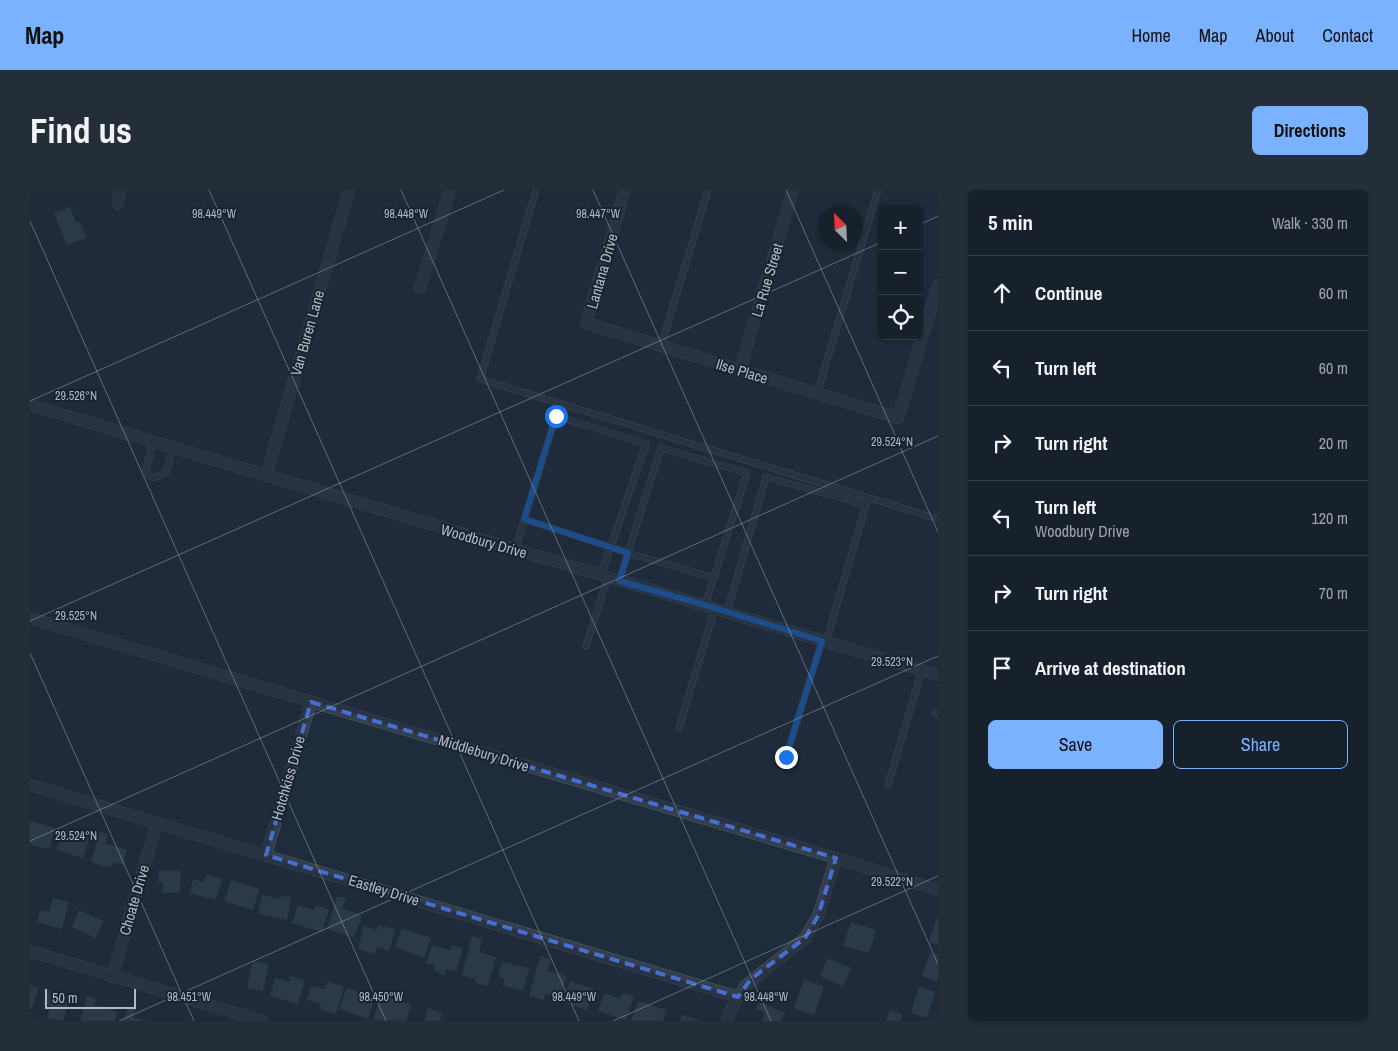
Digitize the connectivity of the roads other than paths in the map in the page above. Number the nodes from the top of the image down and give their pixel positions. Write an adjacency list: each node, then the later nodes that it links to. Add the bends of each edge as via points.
1 (120, 190): 9 (street)
2 (349, 190): 19 (street, Van Buren Lane)
3 (450, 190): 11 (street)
4 (536, 190): 21 (lane, via 480,380)
5 (626, 190): 12 (street, Lantana Drive)
6 (708, 190): 13 (lane)
7 (794, 190): 14 (street, La Rue Street)
8 (878, 190): 15 (lane)
9 (118, 204)
10 (938, 284): 15 (street, Ilse Place, via 898,418)
11 (420, 288)
12 (586, 323): 13 (street, Ilse Place)
13 (661, 346): 14 (street, Ilse Place)
14 (740, 370): 15 (street, Ilse Place)
15 (818, 394)
16 (30, 405): 17 (street, Woodbury Drive)
17 (153, 442): 18 (street, Woodbury Drive); 18 (lane, via 146,470 152,477 158,478 166,472)
18 (173, 448): 19 (street, Woodbury Drive)
19 (266, 476): 23 (street, Woodbury Drive)
20 (524, 519): 22 (lane); 22 (lane, via 556,416 646,444); 23 (lane)
21 (938, 519)
22 (611, 548): 24 (lane); 25 (lane)
23 (515, 550): 25 (street, Woodbury Drive)
24 (628, 553): 25 (lane); 26 (lane); 26 (lane, via 661,448 748,473)
25 (609, 578): 27 (street, Woodbury Drive); 30 (lane)
26 (715, 578): 27 (lane)
27 (716, 608): 29 (street, Woodbury Drive); 29 (lane, via 766,478 866,505); 34 (lane)
28 (30, 618): 33 (street, Middlebury Drive)
29 (824, 642): 31 (street, Woodbury Drive); 35 (lane)
30 (586, 646)
31 (922, 670): 32 (street, Woodbury Drive); 37 (lane)
32 (938, 675)
33 (311, 702): 39 (street, Hotchkiss Drive); 40 (street, Middlebury Drive)
34 (679, 728)
35 (786, 757)
36 (30, 785): 38 (street, Eastley Drive)
37 (888, 785)
38 (157, 822): 39 (street, Eastley Drive); 43 (street, Choate Drive)
39 (266, 855): 44 (street, Eastley Drive)
40 (836, 858): 41 (street, Middlebury Drive); 44 (street, via 818,916 805,938 751,979)
41 (938, 890)
42 (30, 951): 43 (street)
43 (112, 976): 45 (street)
44 (738, 997): 46 (street)
45 (262, 1021)
46 (727, 1021)

